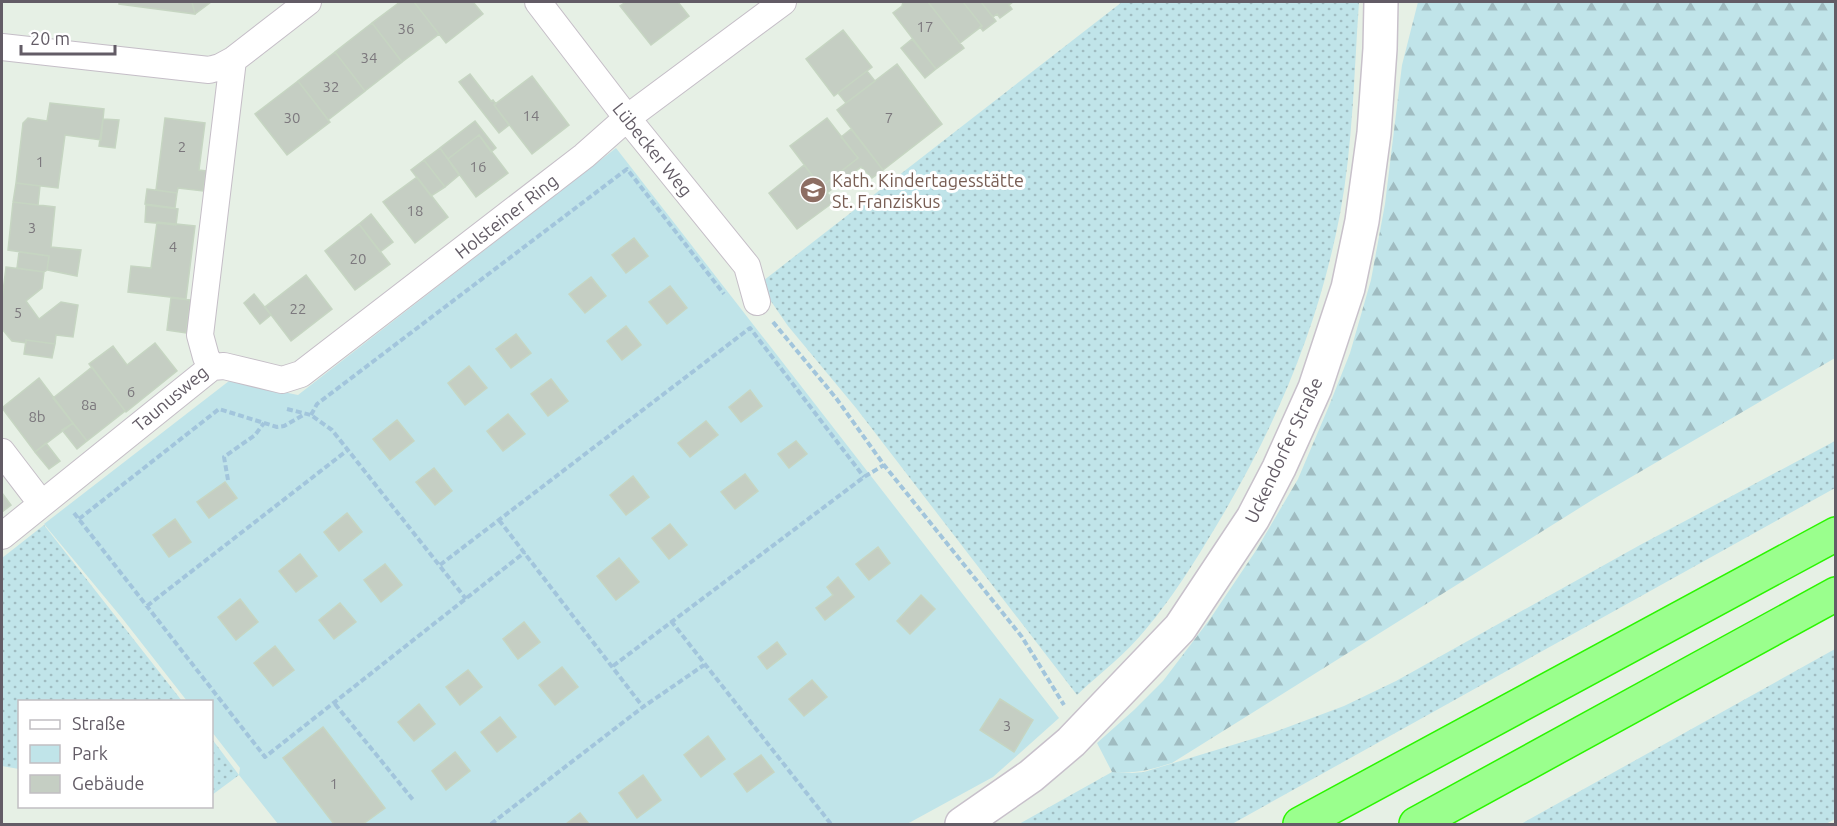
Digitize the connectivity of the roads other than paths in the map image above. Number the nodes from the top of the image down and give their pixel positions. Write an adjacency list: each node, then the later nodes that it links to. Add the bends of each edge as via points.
1 (308, 2): 6 (street)
2 (538, 2): 7 (street, Lübecker Weg)
3 (783, 2): 7 (street, Holsteiner Ring)
4 (1381, 2): 15 (street, Uckendorfer Straße, via 1375,124 1348,288 1315,388 1279,468 1253,518 1180,628 1081,731 1031,776)
5 (2, 50): 6 (street, via 209,70)
6 (232, 60): 9 (street, Taunusweg, via 200,335)
7 (627, 118): 8 (street, Lübecker Weg, via 747,266); 9 (street, Holsteiner Ring, via 584,156 300,374 282,380 224,366)
8 (757, 302)
9 (212, 367): 11 (street, Taunusweg)
10 (2, 452): 11 (street)
11 (48, 498): 13 (street, Taunusweg)
12 (1836, 534): 16 (highway)
13 (2, 536)
14 (1836, 594): 17 (highway)
15 (962, 825)
16 (1300, 825)
17 (1416, 825)

